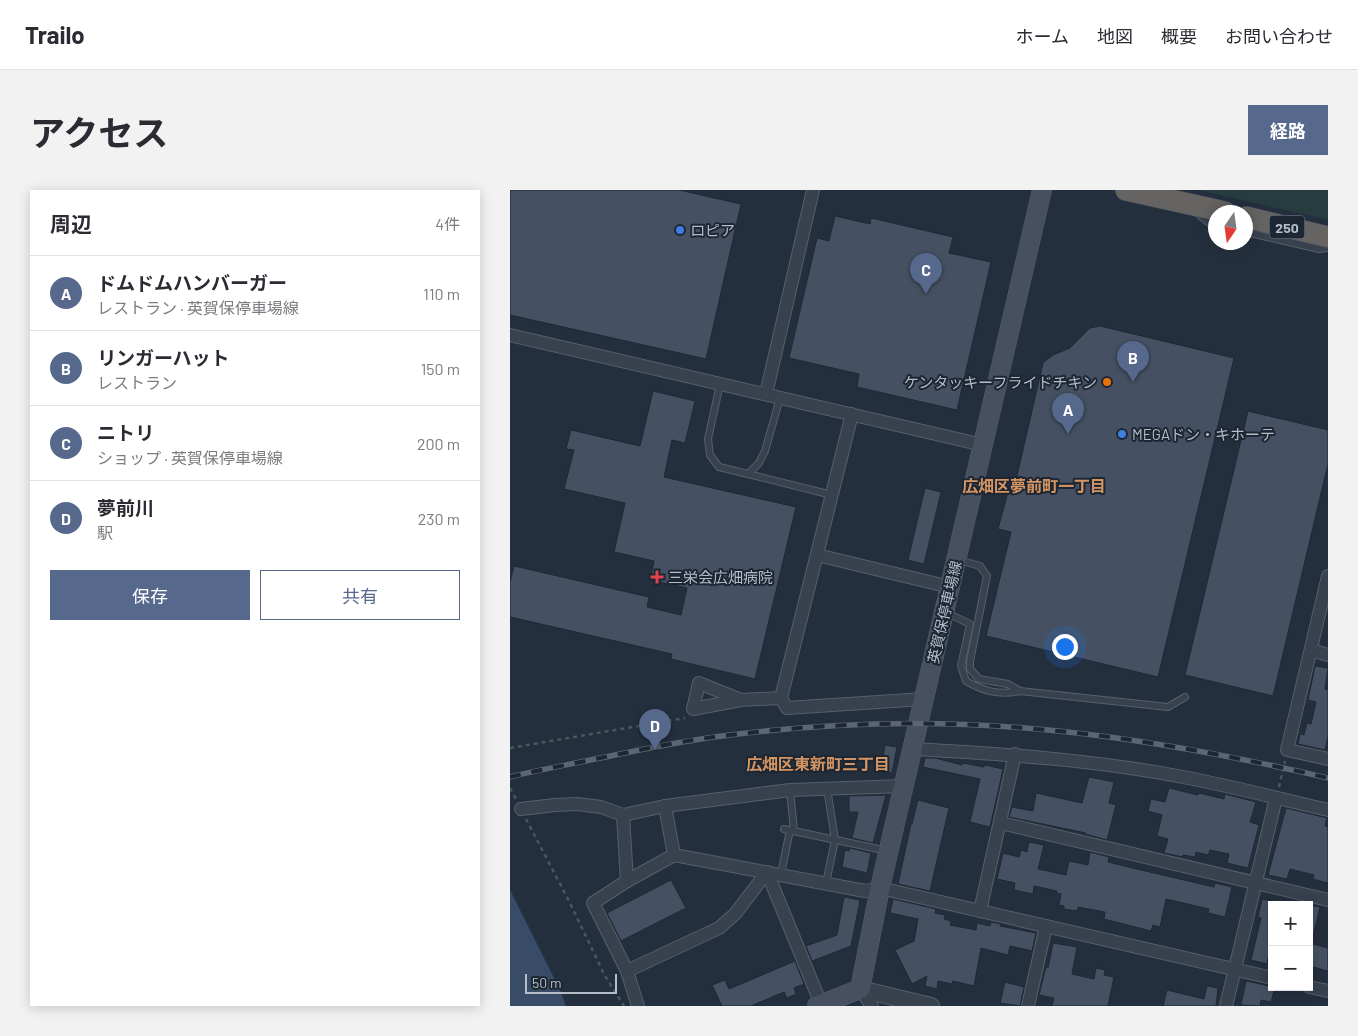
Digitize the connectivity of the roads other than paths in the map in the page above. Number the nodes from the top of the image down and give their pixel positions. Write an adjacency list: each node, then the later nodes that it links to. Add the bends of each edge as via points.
1 (813, 190): 13 (street)
2 (1042, 190): 16 (main road, 英賀保停車場線)
3 (1126, 190): 4 (highway)
4 (1185, 203): 5 (highway); 7 (lane)
5 (1208, 208)
6 (1253, 220): 9 (highway, 250)
7 (1208, 222)
8 (1253, 234): 10 (lane, via 1319,250)
9 (1328, 237)
10 (1328, 248)
11 (510, 335): 12 (street)
12 (720, 384): 13 (street); 17 (lane, via 708,439 710,454 718,467)
13 (766, 394): 14 (street)
14 (780, 398): 15 (street); 17 (lane, via 765,451)
15 (852, 414): 16 (street); 18 (street)
16 (983, 445): 20 (main road, 英賀保停車場線)
17 (748, 474): 18 (lane)
18 (832, 495): 19 (street)
19 (817, 555): 22 (street); 28 (street)
20 (956, 559): 22 (main road, 英賀保停車場線); 26 (lane, via 980,566 987,576 970,669 979,679 1008,684)
21 (1328, 576): 24 (street)
22 (950, 587): 23 (main road, 英賀保停車場線)
23 (944, 612): 26 (lane, via 970,624 961,666 966,681 977,688 1004,694); 30 (main road, 英賀保停車場線)
24 (1311, 650): 25 (street); 33 (street, via 1287,750)
25 (1328, 655)
26 (1020, 691): 27 (lane, via 1168,707)
27 (1185, 697)
28 (780, 698): 29 (street); 30 (street, via 787,708)
29 (741, 700): 29 (street, via 699,683 693,709)
30 (924, 700): 31 (main road, 英賀保停車場線)
31 (913, 749): 32 (street); 34 (main road, 英賀保停車場線)
32 (1015, 754): 37 (street, via 1188,778); 42 (street)
33 (1328, 759)
34 (904, 786): 35 (street); 45 (main road, 英賀保停車場線)
35 (827, 788): 36 (street); 44 (lane)
36 (790, 790): 38 (street); 43 (lane)
37 (1276, 798): 40 (street); 51 (street)
38 (665, 806): 41 (street); 46 (street)
39 (521, 809): 41 (street, via 577,804)
40 (1328, 810)
41 (623, 815): 49 (street)
42 (1001, 823): 51 (street); 54 (street)
43 (790, 830): 44 (lane); 48 (lane)
44 (835, 840): 45 (lane); 50 (lane)
45 (889, 852): 52 (main road, 英賀保停車場線)
46 (674, 855): 47 (street); 49 (street)
47 (767, 872): 48 (street); 57 (street, via 735,914 719,928); 62 (street)
48 (781, 874): 50 (street)
49 (627, 881): 57 (street, via 593,903)
50 (826, 883): 52 (street, via 865,891)
51 (1255, 884): 53 (street); 56 (street)
52 (880, 888): 54 (street); 60 (main road, 英賀保停車場線)
53 (1328, 900)
54 (980, 911): 55 (street)
55 (1046, 926): 56 (street); 66 (street)
56 (1234, 970): 58 (street); 67 (street)
57 (626, 971): 63 (street)
58 (1268, 977)
59 (1313, 988): 61 (street)
60 (860, 990): 62 (main road); 64 (street); 65 (street)
61 (1328, 991)
62 (819, 1005)
63 (638, 1006)
64 (872, 1006)
65 (932, 1006)
66 (1028, 1006)
67 (1226, 1006)

